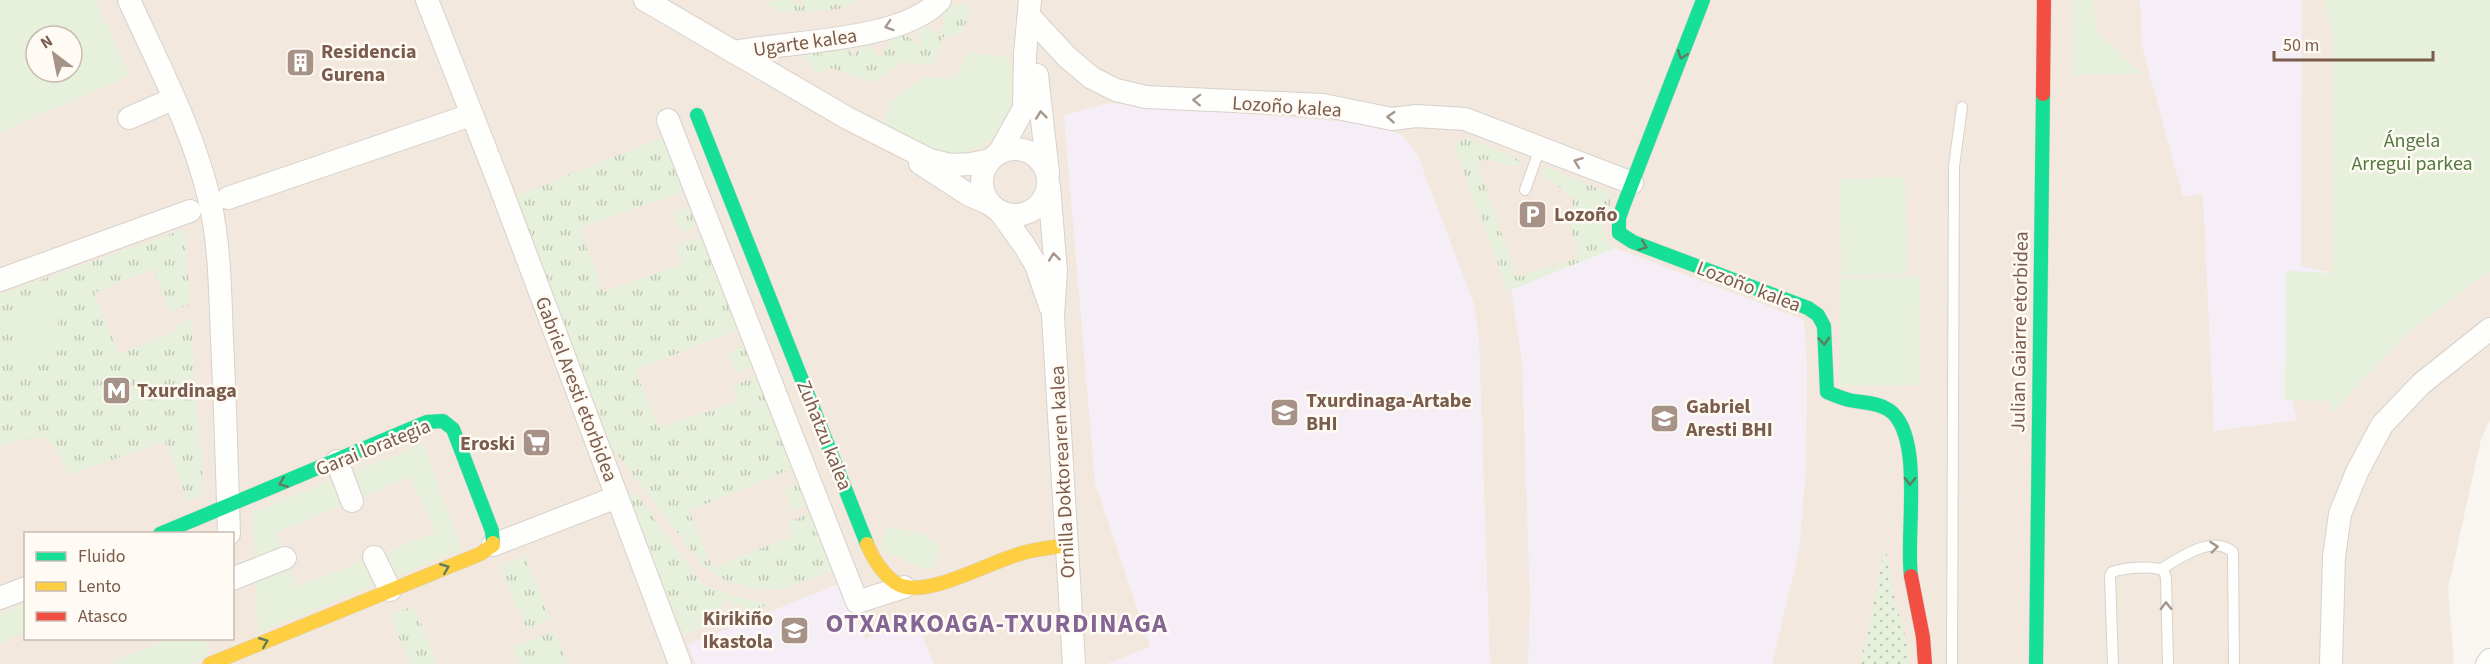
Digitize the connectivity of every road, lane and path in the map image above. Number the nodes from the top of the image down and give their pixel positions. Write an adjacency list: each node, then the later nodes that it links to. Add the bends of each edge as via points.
1 (129, 0): 9 (street)
2 (427, 0): 11 (street, Gabriel Aresti etorbidea)
3 (645, 0): 8 (street)
4 (940, 0): 8 (street, Ugarte kalea, one-way to 8, via 911,19 871,32)
5 (1703, 0): 19 (street, Lozoño kalea, one-way to 19)
6 (2044, 0): 49 (street, Julian Gaiarre etorbidea)
7 (1030, 8): 16 (street, Lozoño kalea, one-way to 7, via 1466,119 1392,119 1323,105 1146,97 1116,90 1092,78 1067,57); 17 (street, via 1024,108); 18 (street, Ornilla Doktorearen kalea, one-way to 7)
8 (734, 52): 14 (street)
9 (173, 99): 13 (street); 30 (street, via 200,165 216,240)
10 (1962, 107): 48 (lane, via 1954,166)
11 (471, 115): 21 (street); 28 (street, Gabriel Aresti etorbidea)
12 (698, 115): 39 (street, Zuhatzu kalea, via 871,555 887,575)
13 (129, 118)
14 (849, 119): 17 (street, via 930,160 950,165); 22 (street)
15 (668, 120): 39 (street, Zuhatzu kalea, via 857,602)
16 (1540, 148): 19 (street, Lozoño kalea, one-way to 16); 20 (lane)
17 (995, 157): 18 (street, via 1014,149 1028,152 1040,160); 22 (street, via 982,181)
18 (1048, 180): 22 (street, via 1046,195 1035,209 1018,216); 25 (street, Ornilla Doktorearen kalea, one-way to 18, via 1056,271)
19 (1632, 183): 47 (street, Lozoño kalea, one-way to 47, via 1619,218 1619,233 1633,242 1808,308 1824,326 1827,392 1844,399 1884,405 1901,424 1910,451 1909,562)
20 (1525, 190)
21 (228, 198)
22 (994, 208): 25 (street, Ornilla Doktorearen kalea, via 1036,265)
23 (190, 211): 24 (street)
24 (0, 280)
25 (1053, 316): 34 (street, Ornilla Doktorearen kalea)
26 (2490, 329): 53 (street, via 2421,384 2382,425 2357,472 2340,514 2334,557)
27 (337, 461): 29 (street); 30 (street, Garai lorategia, one-way to 30); 33 (street, Garai lorategia, via 427,422 443,421 453,429 492,531)
28 (617, 497): 33 (street); 45 (street, Gabriel Aresti etorbidea)
29 (352, 501)
30 (228, 506): 31 (street, Garai lorategia); 32 (street)
31 (165, 532)
32 (229, 532)
33 (493, 545): 41 (street, one-way to 33, via 480,554)
34 (1067, 545): 39 (street, via 1025,552 925,588); 46 (street, Ornilla Doktorearen kalea)
35 (374, 557): 41 (street)
36 (285, 558): 38 (street)
37 (2161, 569): 50 (lane, via 2121,568 2112,572); 51 (lane, one-way to 37, via 2166,578); 52 (lane, one-way to 52, via 2194,550 2221,545 2233,552)
38 (234, 578)
39 (904, 587)
40 (24, 589): 42 (street)
41 (390, 590): 43 (street, one-way to 41)
42 (0, 598)
43 (233, 652): 44 (street)
44 (210, 664)
45 (680, 664)
46 (1074, 664)
47 (1925, 664)
48 (1952, 664)
49 (2036, 664)
50 (2113, 664)
51 (2168, 664)
52 (2234, 664)
53 (2331, 664)

